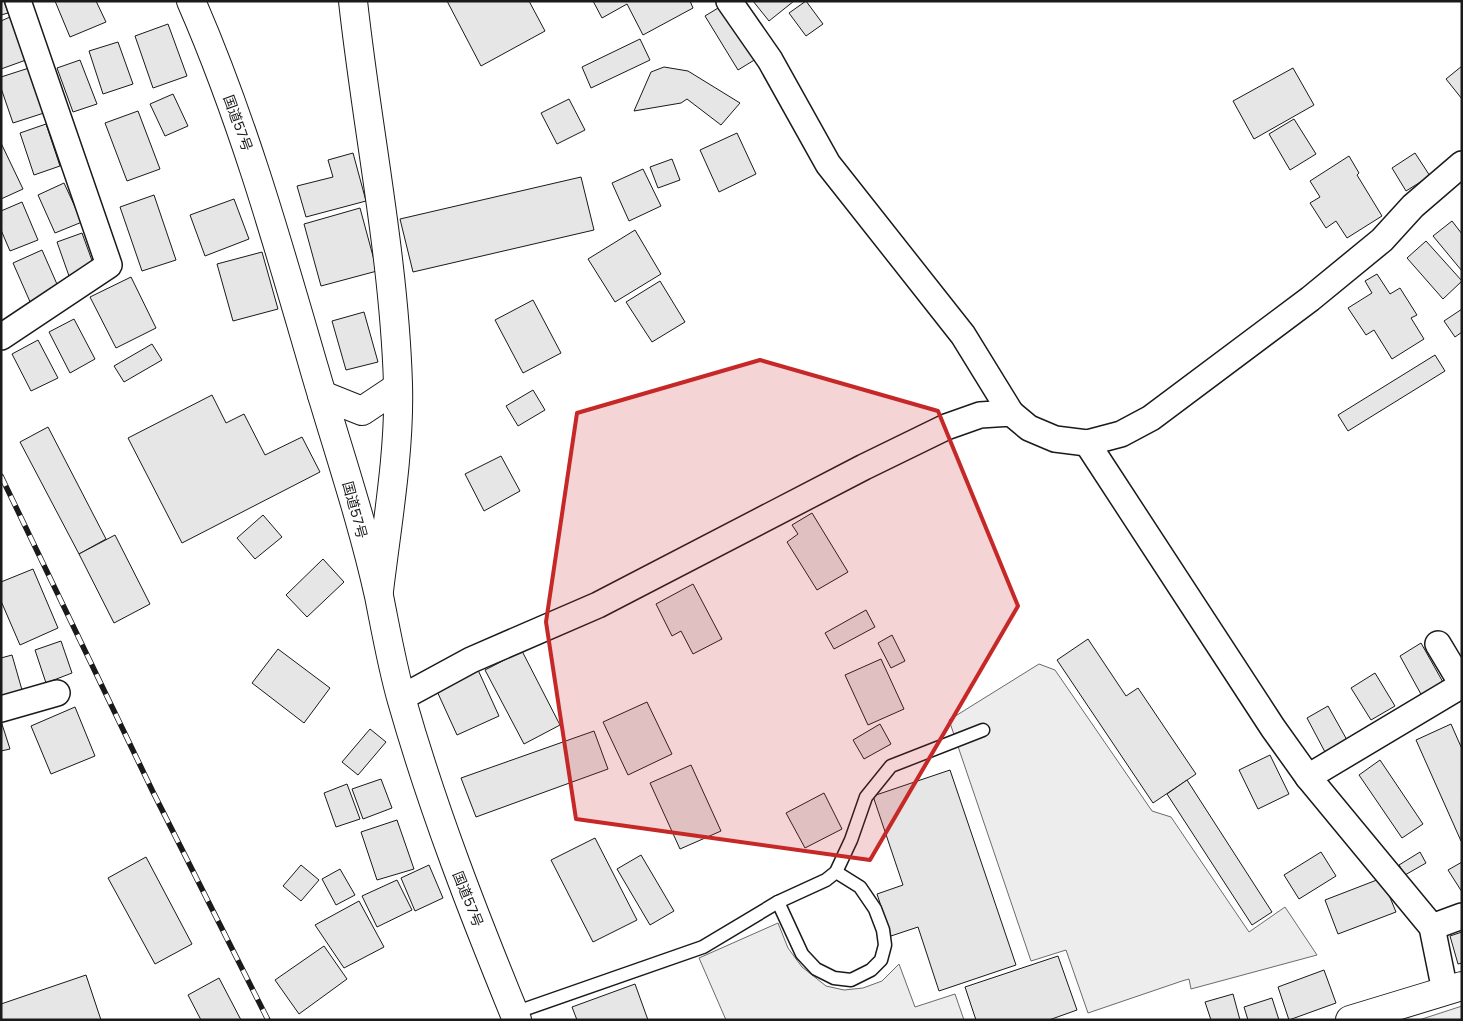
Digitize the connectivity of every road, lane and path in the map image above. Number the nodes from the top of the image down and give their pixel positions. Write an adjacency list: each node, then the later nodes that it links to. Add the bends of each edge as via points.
1 (18, 1): 6 (street, via 108,265)
2 (191, 1): 8 (main road, 国道57号, via 262,188)
3 (353, 1): 7 (main road, via 395,317)
4 (729, 1): 9 (street, via 770,60 828,164 963,335)
5 (1462, 164): 10 (street, via 1413,206 1382,240 1310,299 1151,418 1121,434)
6 (1, 337)
7 (398, 387): 8 (main road, via 362,411); 11 (main road, via 393,475)
8 (322, 395): 11 (main road, 国道57号)
9 (1011, 413): 10 (street, via 1029,428 1046,435); 15 (street, via 980,414 946,427 598,605 471,660)
10 (1087, 444): 18 (street)
11 (378, 596): 15 (main road, 国道57号)
12 (1438, 644): 13 (street)
13 (1462, 685): 18 (street)
14 (57, 693): 16 (street)
15 (401, 698): 24 (main road, 国道57号, via 456,869)
16 (1, 709)
17 (983, 730): 19 (lane, via 891,766 866,797)
18 (1308, 777): 22 (street)
19 (836, 872): 20 (lane, via 826,880); 20 (lane, via 860,887 875,909 883,930 885,945 881,960 871,970 850,980 834,978 816,969 802,954)
20 (778, 902): 24 (lane, via 702,947)
21 (1462, 916): 22 (street)
22 (1432, 927): 23 (street)
23 (1453, 989): 25 (main road)
24 (516, 1016)
25 (1350, 1020)

